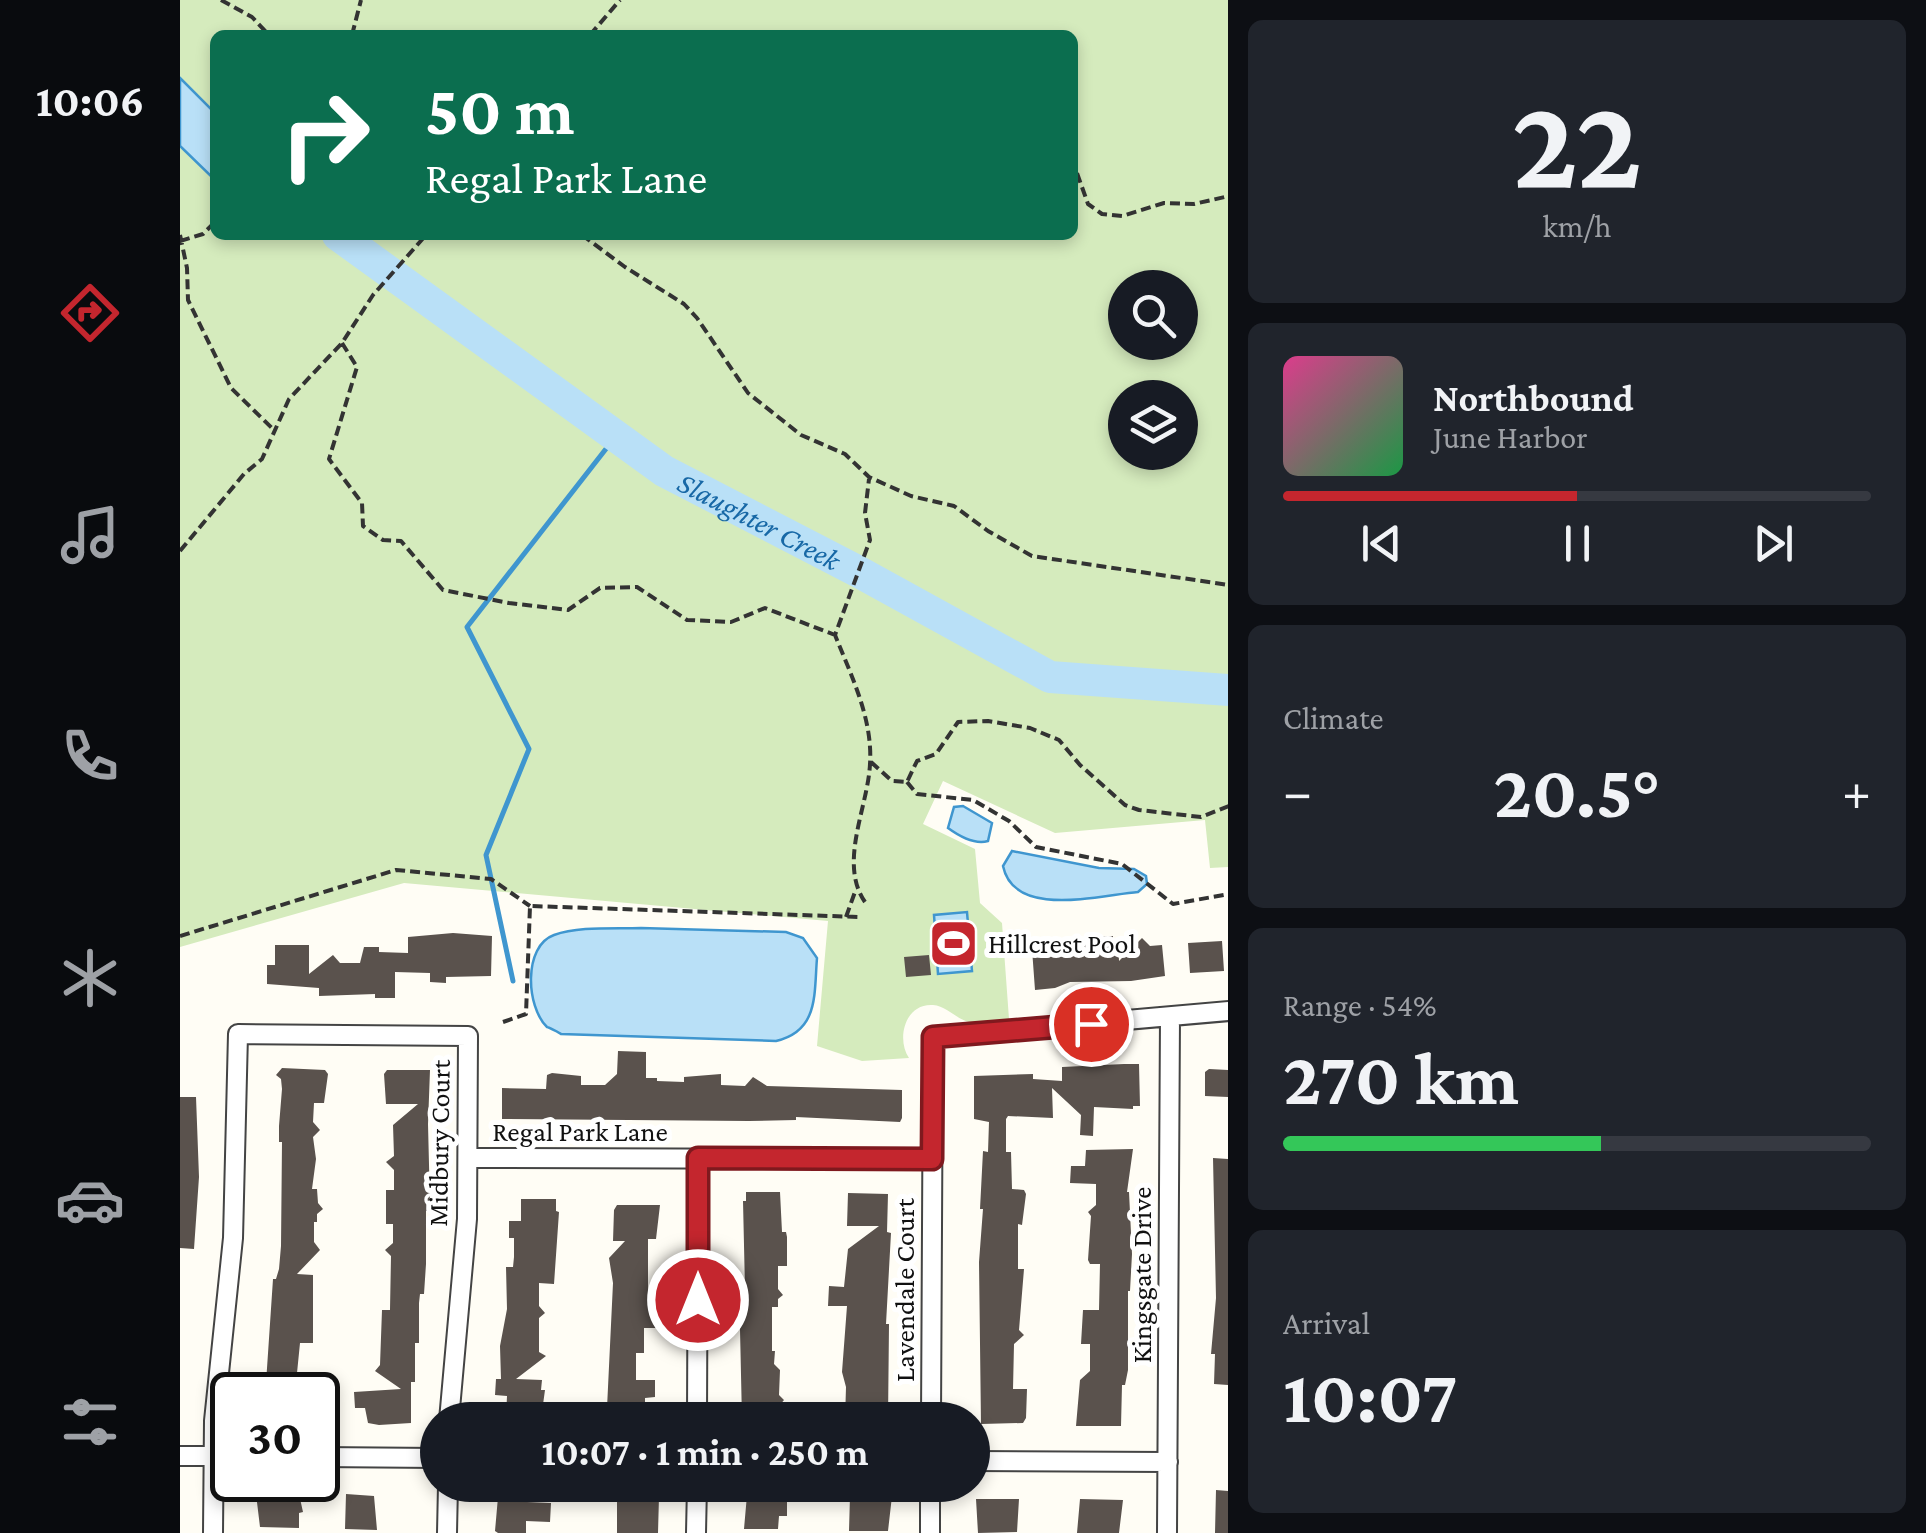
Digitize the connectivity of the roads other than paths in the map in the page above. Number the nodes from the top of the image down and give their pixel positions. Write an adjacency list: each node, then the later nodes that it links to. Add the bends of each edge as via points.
1 (1228, 1011): 2 (street, Lavendale Court)
2 (1170, 1017): 5 (street, Lavendale Court, via 933,1037); 15 (street, Kingsgate Drive)
3 (468, 1158): 4 (street, Regal Park Lane); 6 (street, Midbury Court, via 468,1036 238,1034 234,1238); 7 (street, Midbury Court)
4 (698, 1158): 5 (street, Regal Park Lane); 8 (street)
5 (932, 1159): 9 (street, Lavendale Court)
6 (219, 1372)
7 (451, 1402)
8 (697, 1402)
9 (931, 1402)
10 (180, 1456): 11 (street)
11 (210, 1456)
12 (340, 1457): 13 (street)
13 (420, 1458)
14 (990, 1461): 15 (street)
15 (1168, 1462): 24 (street, Kingsgate Drive)
16 (213, 1502): 20 (street)
17 (448, 1502): 21 (street)
18 (697, 1502): 22 (street)
19 (930, 1502): 23 (street)
20 (213, 1533)
21 (447, 1533)
22 (696, 1533)
23 (930, 1533)
24 (1168, 1533)

